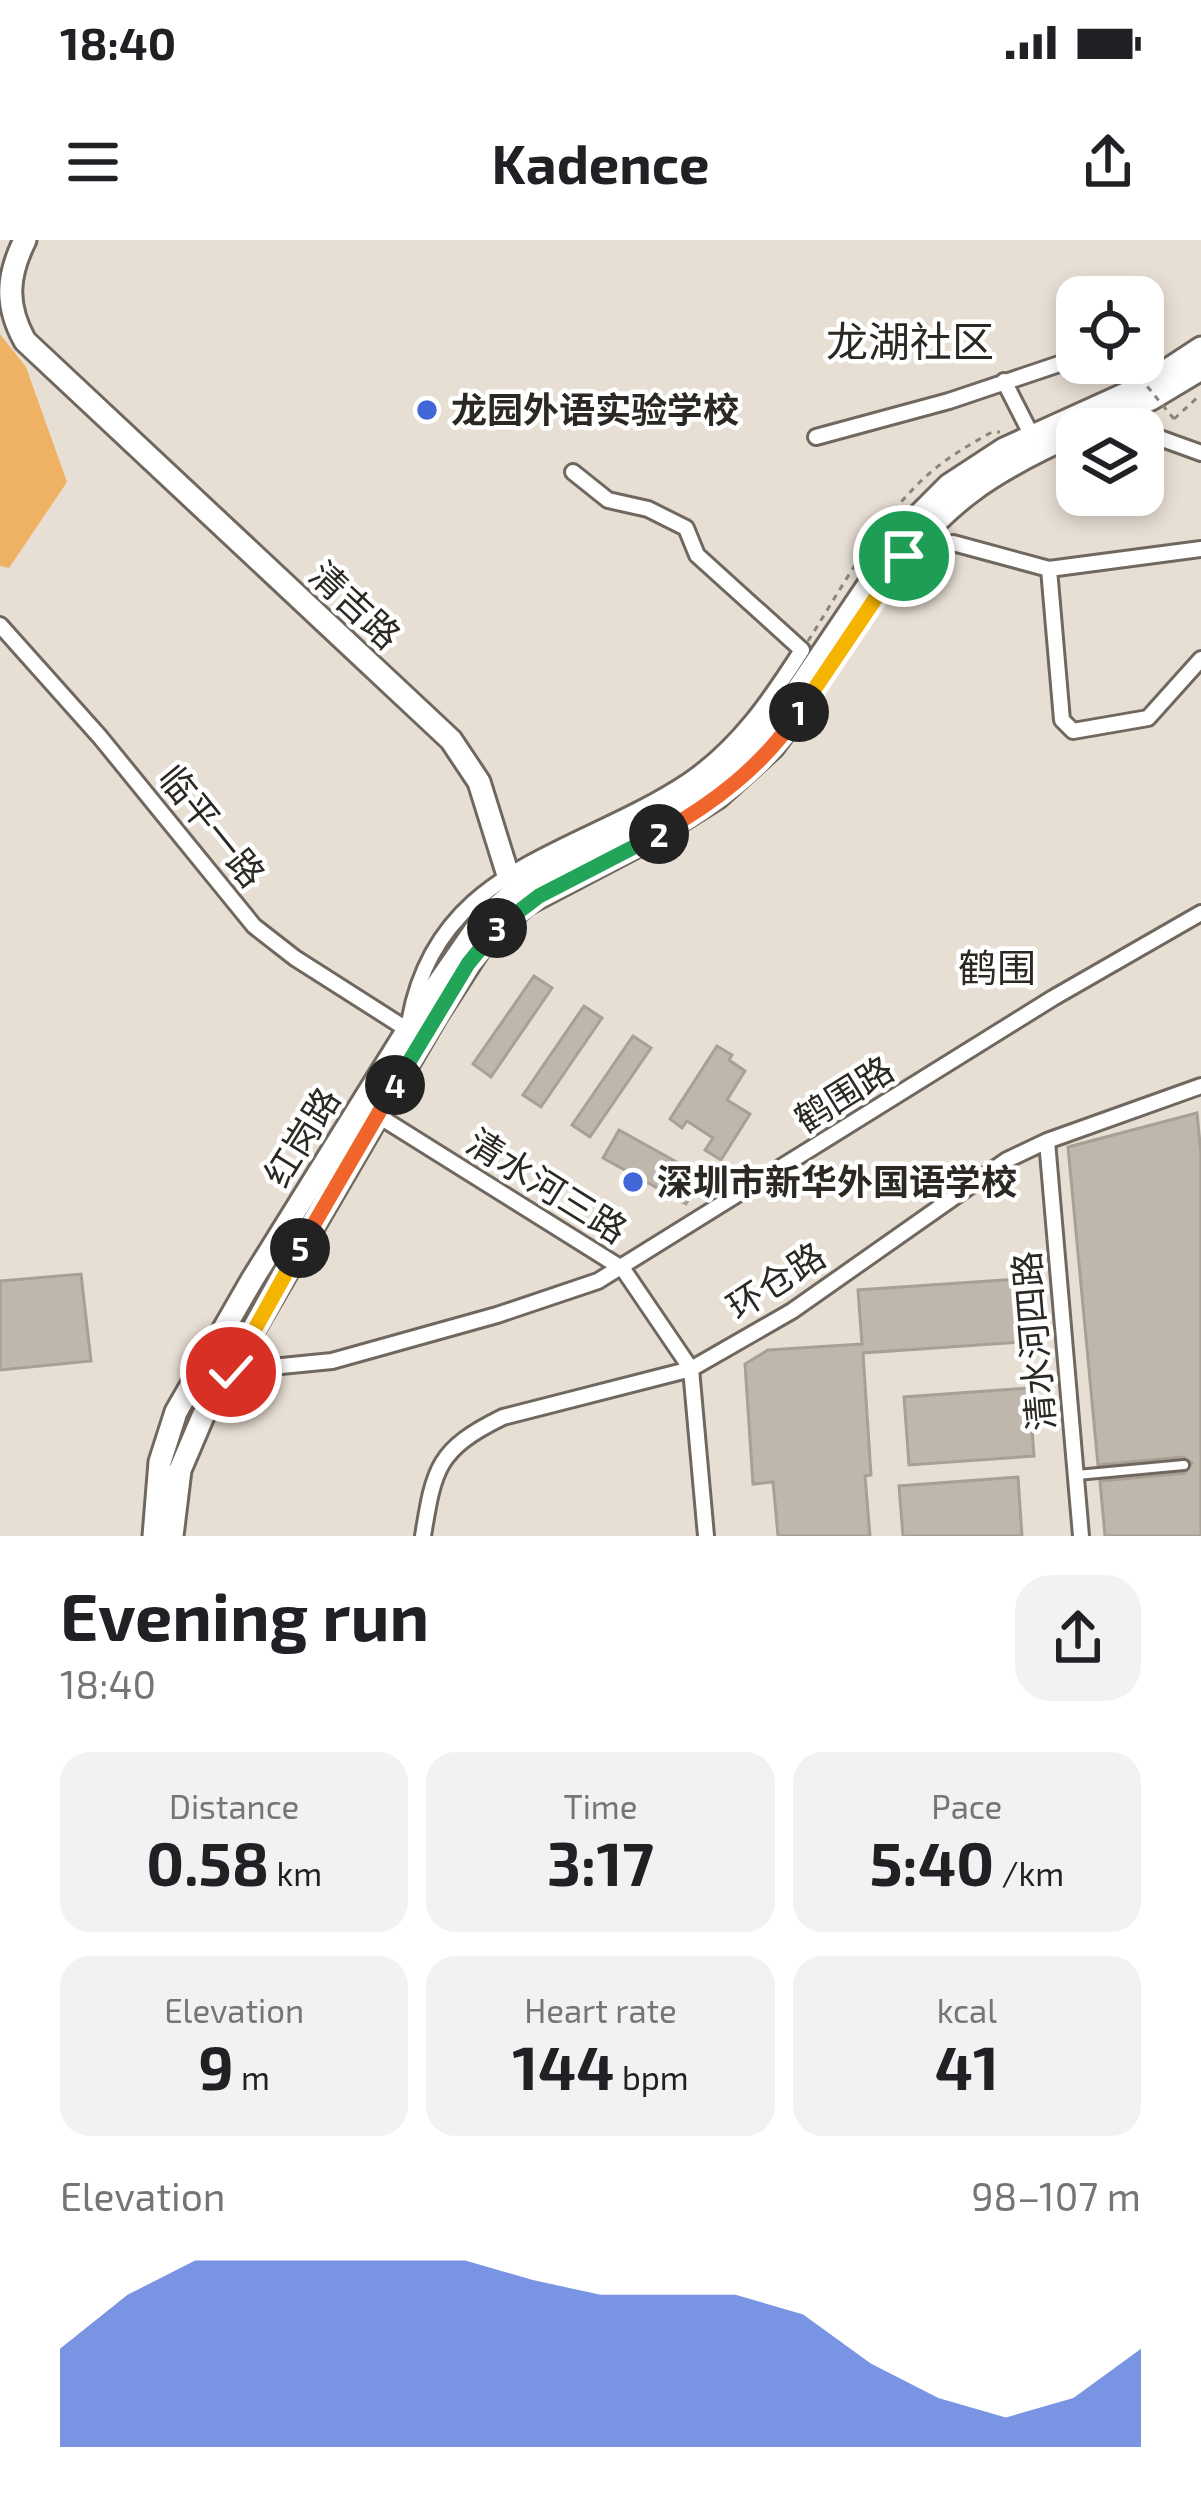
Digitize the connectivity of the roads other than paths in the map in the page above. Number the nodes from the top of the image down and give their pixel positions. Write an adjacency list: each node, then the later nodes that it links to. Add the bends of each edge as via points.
1 (25, 240): 18 (main road, 清吉路, via 10,283 17,326 48,366 451,740 479,782)
2 (1201, 348): 7 (main road, 红岗路, via 1143,386)
3 (1056, 365): 5 (street)
4 (1201, 369): 6 (main road)
5 (1004, 382): 7 (street); 8 (street)
6 (1128, 408)
7 (1031, 434): 20 (main road, 红岗路, via 927,504 748,750 668,809 504,898 465,940)
8 (816, 436)
9 (1164, 440): 11 (street)
10 (1056, 443): 22 (main road, 红岗路, via 998,471 932,522 787,731 732,786 501,923)
11 (1201, 453)
12 (573, 472): 18 (street, via 608,500 686,528 697,556 802,650 752,724 706,767)
13 (953, 543): 15 (street)
14 (1201, 549): 15 (street)
15 (1049, 568): 17 (street, via 1062,720 1073,731 1148,718)
16 (0, 625): 20 (street, 临平一路, via 254,926)
17 (1201, 659)
18 (508, 875): 20 (street, via 480,893 445,936 412,996)
19 (1201, 913): 24 (street, 鹤围路)
20 (408, 1030): 25 (main road, 红岗路)
21 (1201, 1086): 23 (street, 环仓路)
22 (377, 1115): 24 (street, 清水河三路); 26 (main road, 红岗路)
23 (1047, 1141): 27 (street, 环仓路); 30 (street, 清水河四路)
24 (623, 1268): 27 (street, 清水河三路); 28 (street, 鹤围路, via 374,1351)
25 (226, 1327): 26 (main road, via 243,1327); 31 (main road, 红岗路, via 169,1431)
26 (247, 1344): 28 (main road, 红岗路)
27 (691, 1369): 33 (street, 环仓路, via 478,1429 444,1454); 34 (street, 清水河三路)
28 (231, 1372): 32 (main road, 红岗路, via 185,1456)
29 (1184, 1465): 30 (lane)
30 (1075, 1475): 35 (street, 清水河四路)
31 (154, 1536)
32 (172, 1536)
33 (423, 1536)
34 (706, 1536)
35 (1081, 1536)

